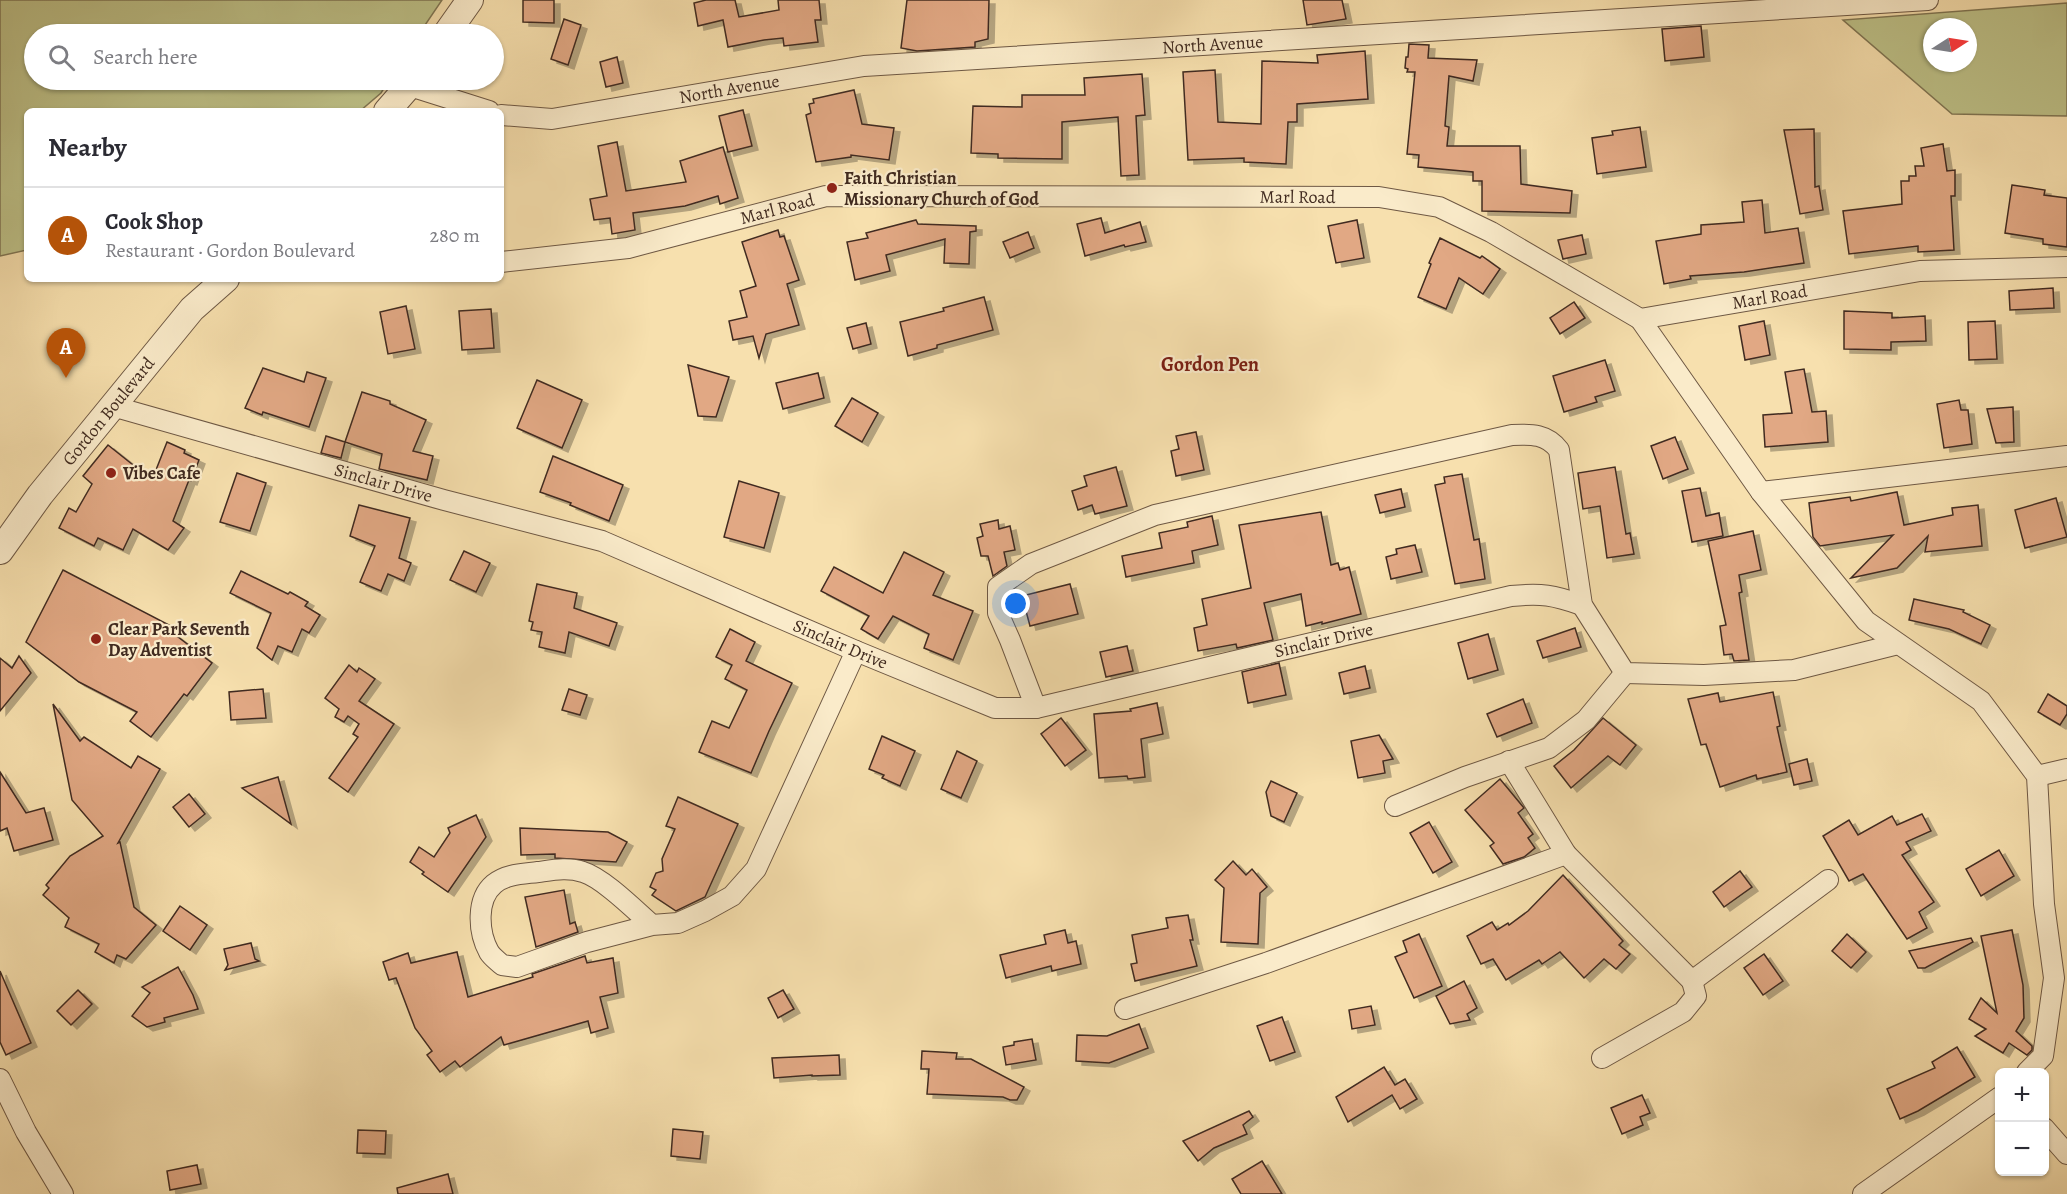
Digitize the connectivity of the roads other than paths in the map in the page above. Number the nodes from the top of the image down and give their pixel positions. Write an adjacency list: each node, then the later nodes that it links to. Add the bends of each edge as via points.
1 (470, 0): 3 (street)
2 (1928, 0): 8 (street, North Avenue, via 864,66 552,119)
3 (453, 24)
4 (406, 90): 6 (street)
5 (431, 90): 7 (street)
6 (390, 108)
7 (481, 108)
8 (504, 115)
9 (504, 262): 12 (street, Marl Road, via 628,248 826,196 1379,197 1439,207 1491,232)
10 (2067, 267): 12 (street, Marl Road, via 1920,271)
11 (223, 282): 13 (street, Gordon Boulevard, via 192,309)
12 (1640, 319): 15 (street)
13 (112, 406): 16 (street, Gordon Boulevard); 19 (street, Sinclair Drive, via 602,542)
14 (2067, 456): 15 (street)
15 (1761, 492): 18 (street, via 1866,621)
16 (0, 551)
17 (1582, 605): 20 (street); 21 (street, Sinclair Drive, via 1536,593 1511,596); 21 (street, via 1559,450 1551,440 1542,437 1512,435 1155,515 1030,564 998,587 998,613)
18 (1898, 644): 20 (street, via 1794,670 1704,675); 24 (street, via 1981,700)
19 (856, 651): 21 (street, Sinclair Drive, via 995,708); 28 (street, via 756,869 732,896 705,911 678,923)
20 (1624, 673): 22 (street, via 1577,727 1549,748)
21 (1036, 708)
22 (1509, 761): 25 (street); 26 (street)
23 (2067, 769): 24 (street)
24 (2037, 776): 32 (street, via 2044,904 2054,978 2043,1056)
25 (1395, 806)
26 (1566, 854): 29 (street); 30 (street, via 1277,959)
27 (1828, 880): 29 (street)
28 (652, 925): 28 (street, via 601,882 585,872 566,868 507,877 485,893 481,910 483,937 490,953 502,965 517,967 587,942)
29 (1692, 981): 31 (street, via 1696,996 1683,1012)
30 (1125, 1009)
31 (1602, 1058)
32 (2031, 1068)
33 (0, 1079): 37 (street)
34 (1995, 1101): 38 (street)
35 (2049, 1134): 36 (street)
36 (2067, 1154)
37 (63, 1194)
38 (1863, 1194)

